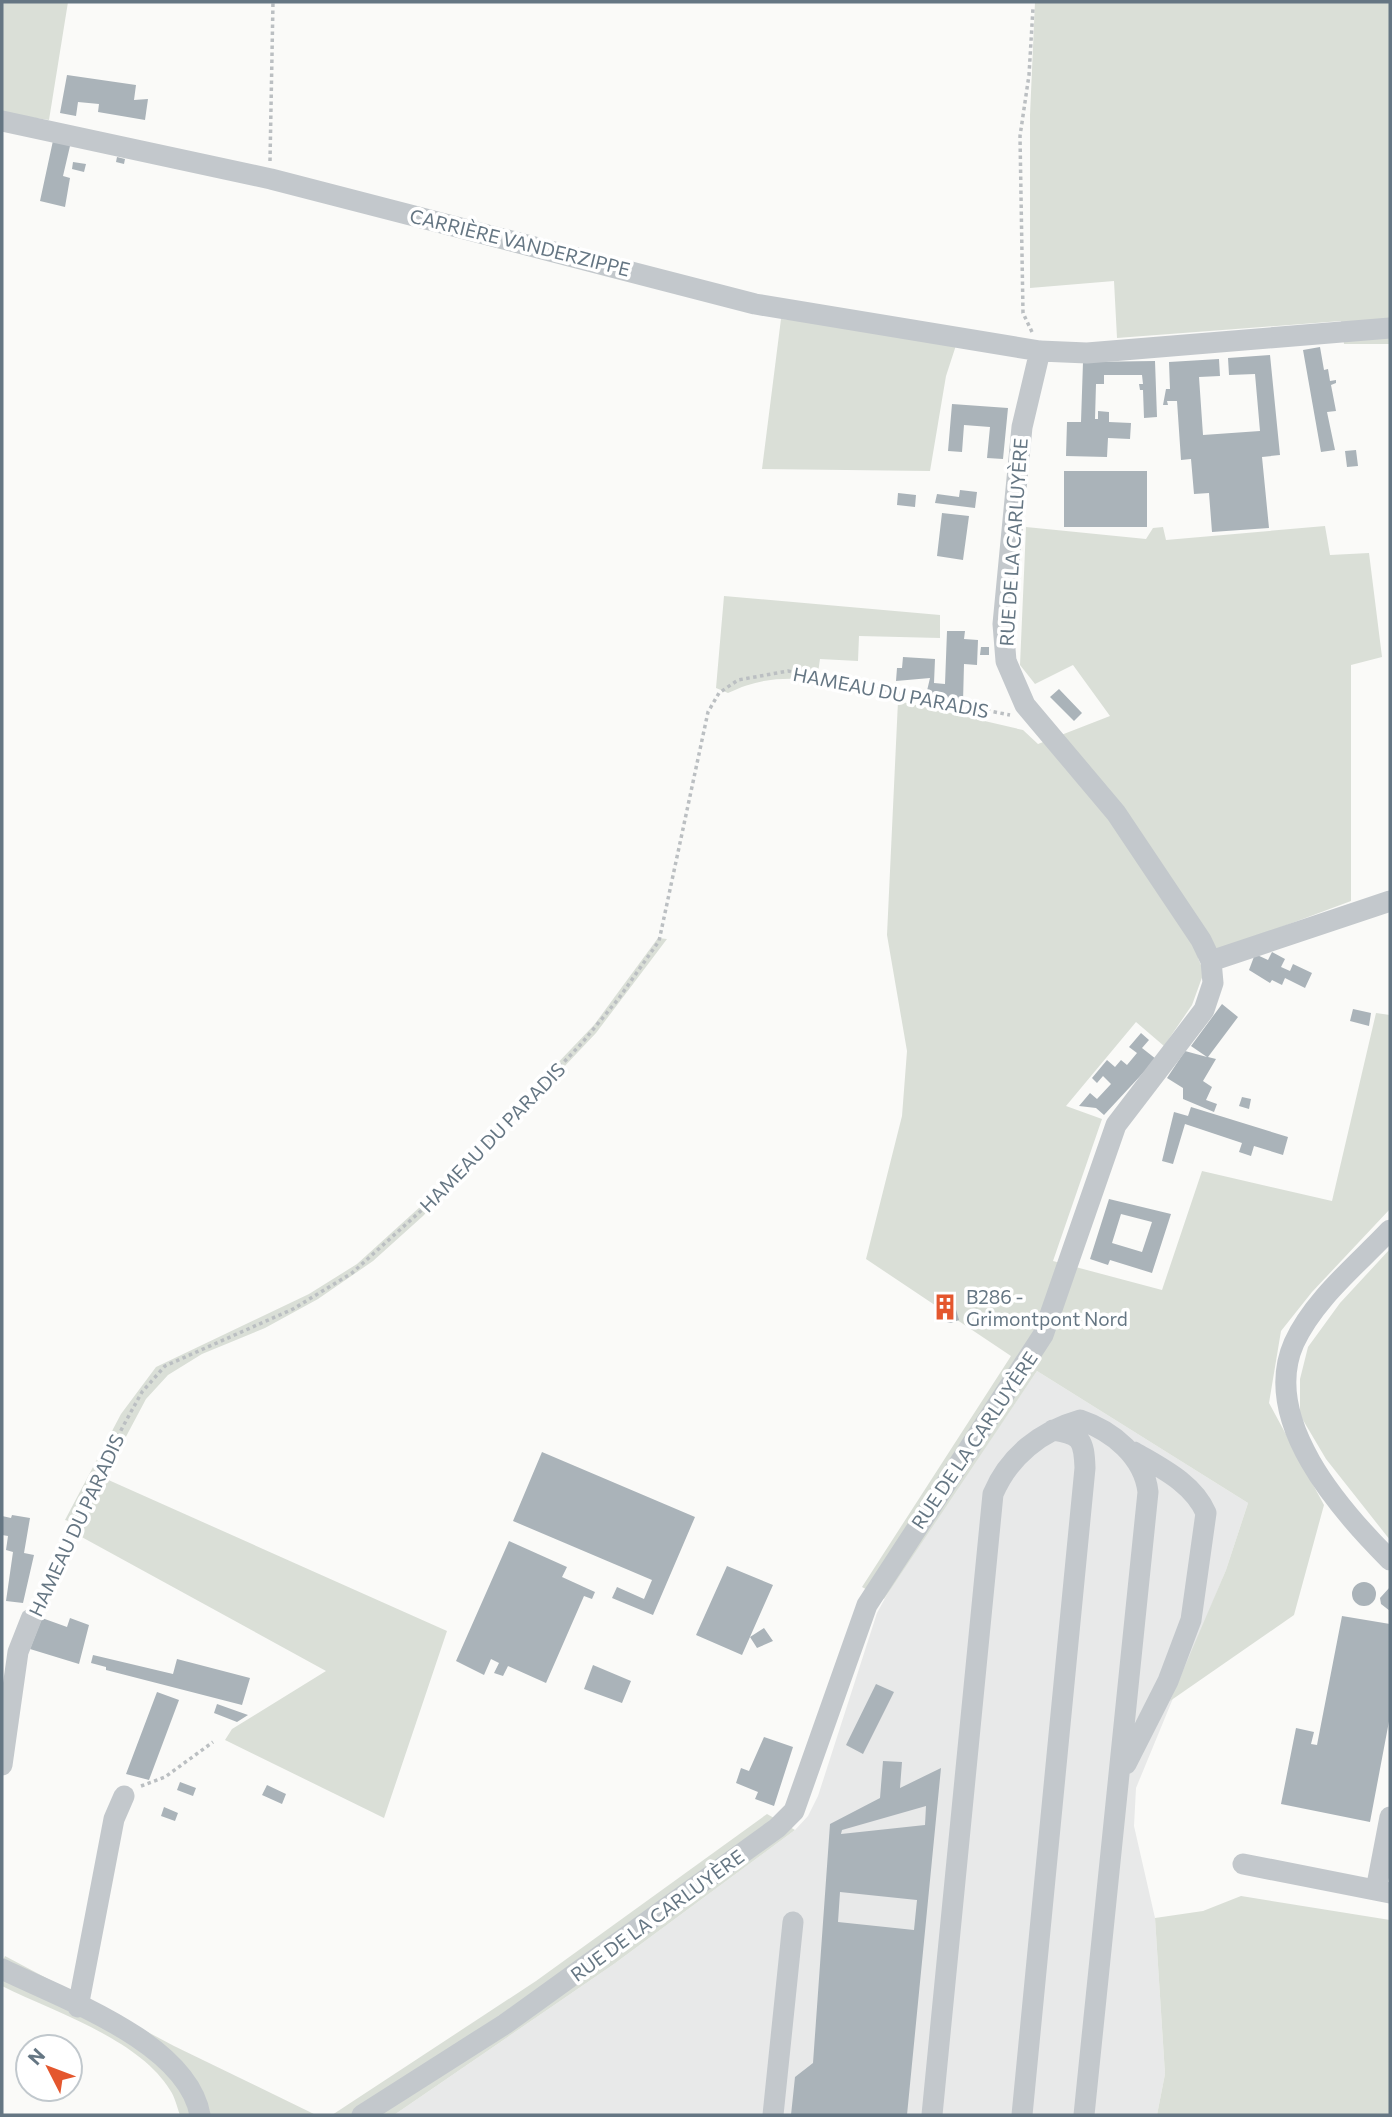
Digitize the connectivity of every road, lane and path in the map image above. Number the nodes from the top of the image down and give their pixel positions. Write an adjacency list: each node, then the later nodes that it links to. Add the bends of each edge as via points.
1 (273, 2): 4 (path)
2 (1032, 8): 6 (path, via 1020,136 1023,313)
3 (2, 121): 4 (street, CARRIÈRE VANDERZIPPE)
4 (271, 179): 6 (street, CARRIÈRE VANDERZIPPE, via 755,304)
5 (1390, 328): 6 (street, via 1087,353)
6 (1040, 351): 7 (street, RUE DE LA CARLUYÈRE, via 1021,427 1003,624 1011,678)
7 (1037, 720): 9 (street, RUE DE LA CARLUYÈRE, via 1116,813); 14 (path, HAMEAU DU PARADIS, via 788,671 737,680 719,693 708,712 659,941 619,998 433,1200 352,1273 293,1309 165,1366 142,1392 86,1496)
8 (1390, 901): 9 (street)
9 (1211, 961): 26 (street, RUE DE LA CARLUYÈRE, via 1213,983 1203,1010 1126,1108 1113,1132 1043,1335 867,1605 794,1811 777,1828 505,2024)
10 (1390, 1230): 13 (street, via 1308,1318 1290,1354 1285,1386 1288,1412 1316,1468)
11 (1053, 1430): 12 (street, via 1080,1420 1096,1425); 28 (street, via 1014,1458 993,1494); 29 (street, via 1072,1433 1080,1440 1086,1468)
12 (1122, 1445): 17 (street, via 1139,1462 1148,1492); 17 (street, via 1178,1478 1202,1502 1206,1513 1191,1620)
13 (1390, 1560)
14 (31, 1619): 16 (street, HAMEAU DU PARADIS, via 18,1652)
15 (213, 1742): 18 (path, via 165,1777 145,1787 132,1784)
16 (2, 1765)
17 (1119, 1786): 30 (street)
18 (124, 1796): 24 (street, via 114,1819)
19 (1390, 1817): 21 (street)
20 (1243, 1864): 21 (street)
21 (1383, 1891)
22 (793, 1922): 27 (street)
23 (2, 1969): 24 (street)
24 (78, 2007): 25 (street, via 132,2034 160,2055 188,2088)
25 (200, 2115)
26 (362, 2115)
27 (773, 2115)
28 (932, 2115)
29 (1022, 2115)
30 (1084, 2115)

